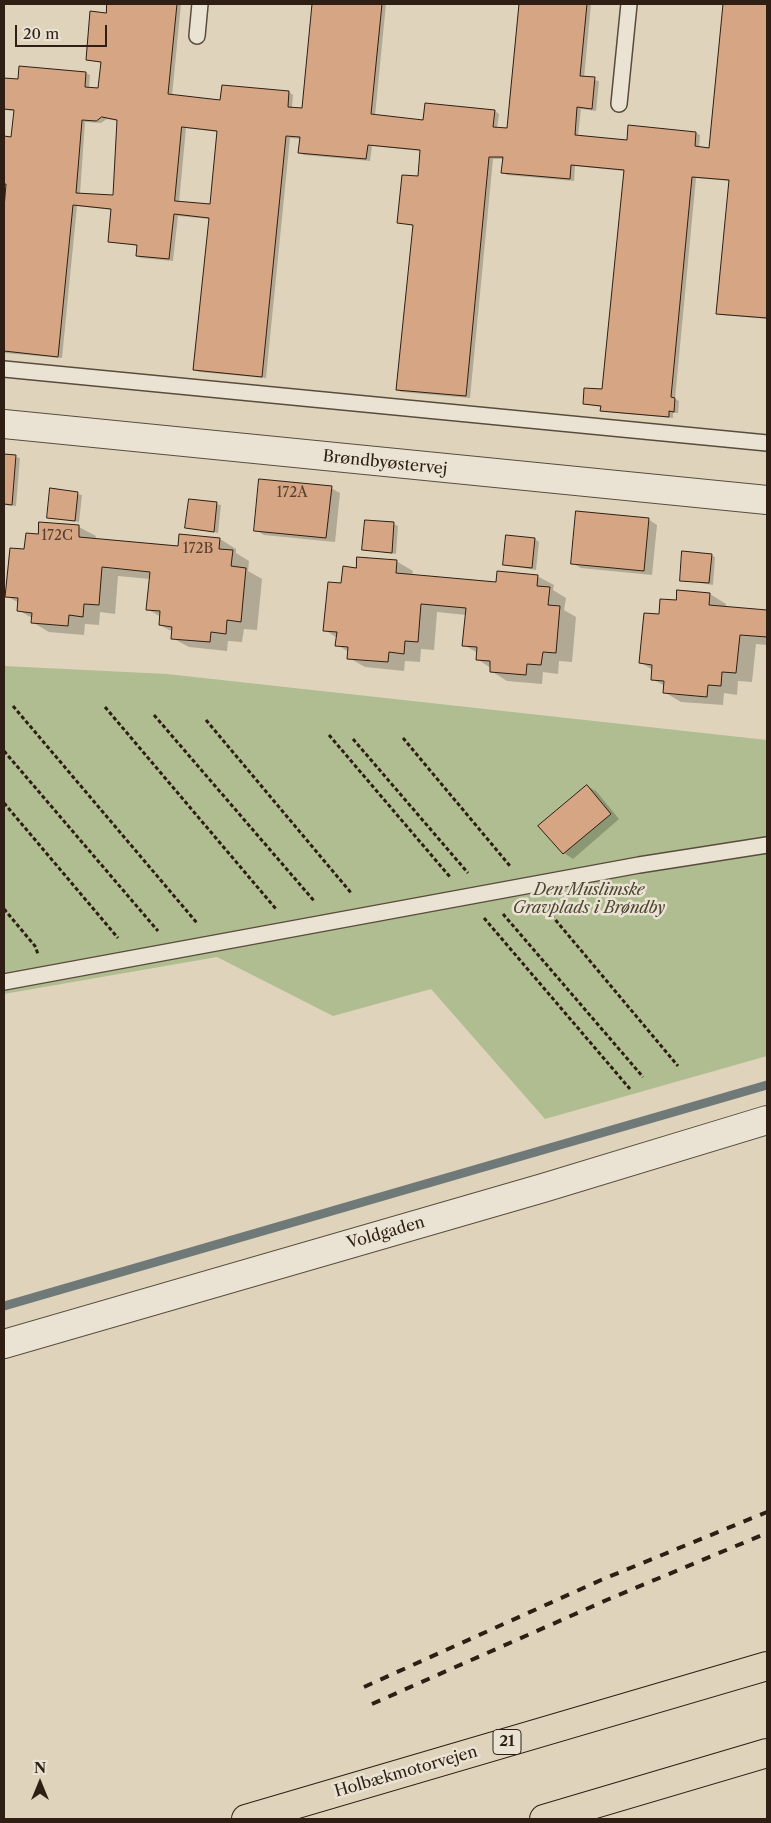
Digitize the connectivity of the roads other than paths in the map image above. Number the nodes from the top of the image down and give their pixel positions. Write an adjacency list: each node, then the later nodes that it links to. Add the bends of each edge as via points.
1 (200, 4): 3 (lane)
2 (629, 4): 4 (lane)
3 (198, 36)
4 (619, 104)
5 (4, 369): 7 (lane)
6 (4, 424): 8 (street, Brøndbyøstervej)
7 (767, 442)
8 (767, 500)
9 (767, 845): 10 (lane, via 639,865)
10 (4, 982)
11 (767, 1120): 12 (street, Voldgaden)
12 (4, 1344)
13 (767, 1666): 15 (highway, Holbækmotorvejen / 21)
14 (767, 1753): 16 (highway)
15 (246, 1819)
16 (544, 1819)

